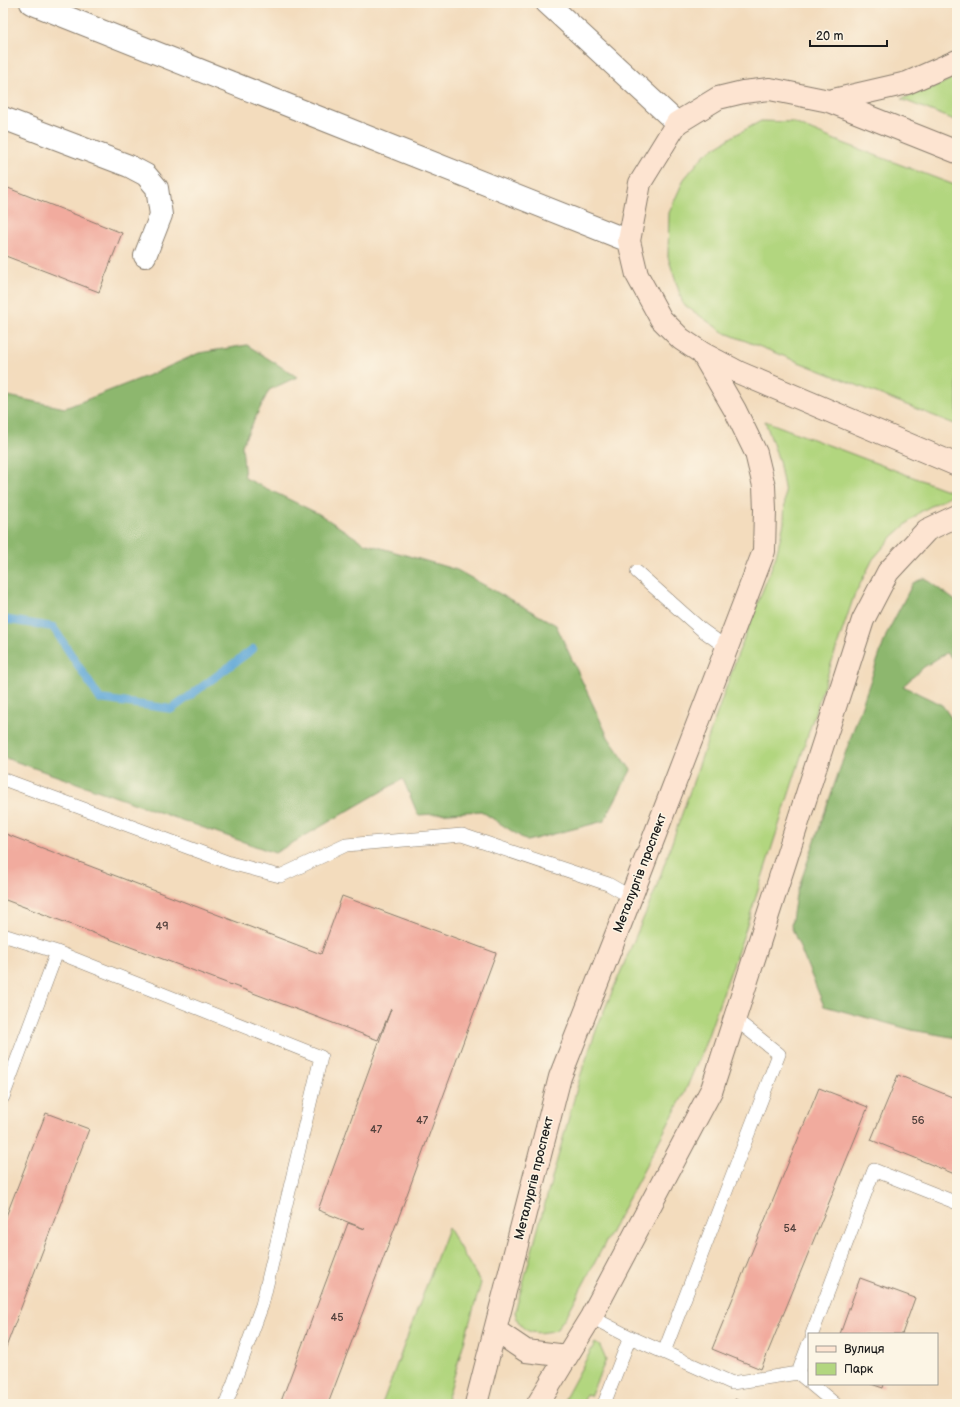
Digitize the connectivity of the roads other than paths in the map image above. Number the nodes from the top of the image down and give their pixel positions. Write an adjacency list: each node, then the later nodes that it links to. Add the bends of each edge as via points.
1 (31, 3): 8 (street)
2 (547, 3): 6 (street)
3 (957, 62): 4 (street, via 907,83)
4 (829, 101): 6 (street, via 770,89 743,92 718,98); 7 (street)
5 (3, 118): 9 (street, via 129,166 146,175 157,188 161,215)
6 (677, 123): 8 (street, via 640,183)
7 (957, 152)
8 (629, 241): 10 (street, via 637,275 661,319)
9 (146, 256)
10 (702, 353): 11 (street, via 740,373); 14 (street, Металургів проспект, via 756,453 764,486 764,551)
11 (957, 465)
12 (957, 516): 19 (street, via 927,530 888,572 863,620)
13 (637, 572): 14 (lane, via 702,630)
14 (727, 648): 16 (street, Металургів проспект)
15 (3, 779): 16 (lane, via 230,863 280,876 346,845 462,835 608,884)
16 (631, 897): 23 (street, Металургів проспект, via 560,1077)
17 (3, 935): 18 (lane)
18 (57, 952): 20 (lane); 32 (lane, via 322,1057 262,1305)
19 (735, 1019): 22 (street, via 712,1089); 27 (lane, via 779,1054)
20 (3, 1097)
21 (957, 1203): 24 (lane, via 874,1170)
22 (592, 1317): 25 (lane); 28 (street)
23 (495, 1330): 28 (street, via 526,1351); 33 (street, Металургів проспект)
24 (812, 1333)
25 (630, 1337): 27 (lane); 35 (lane)
26 (808, 1346): 29 (lane)
27 (664, 1352): 29 (lane, via 732,1383)
28 (566, 1356): 34 (street)
29 (798, 1373): 30 (lane)
30 (808, 1381)
31 (812, 1385): 36 (lane)
32 (226, 1404)
33 (476, 1404)
34 (538, 1404)
35 (604, 1404)
36 (835, 1404)

